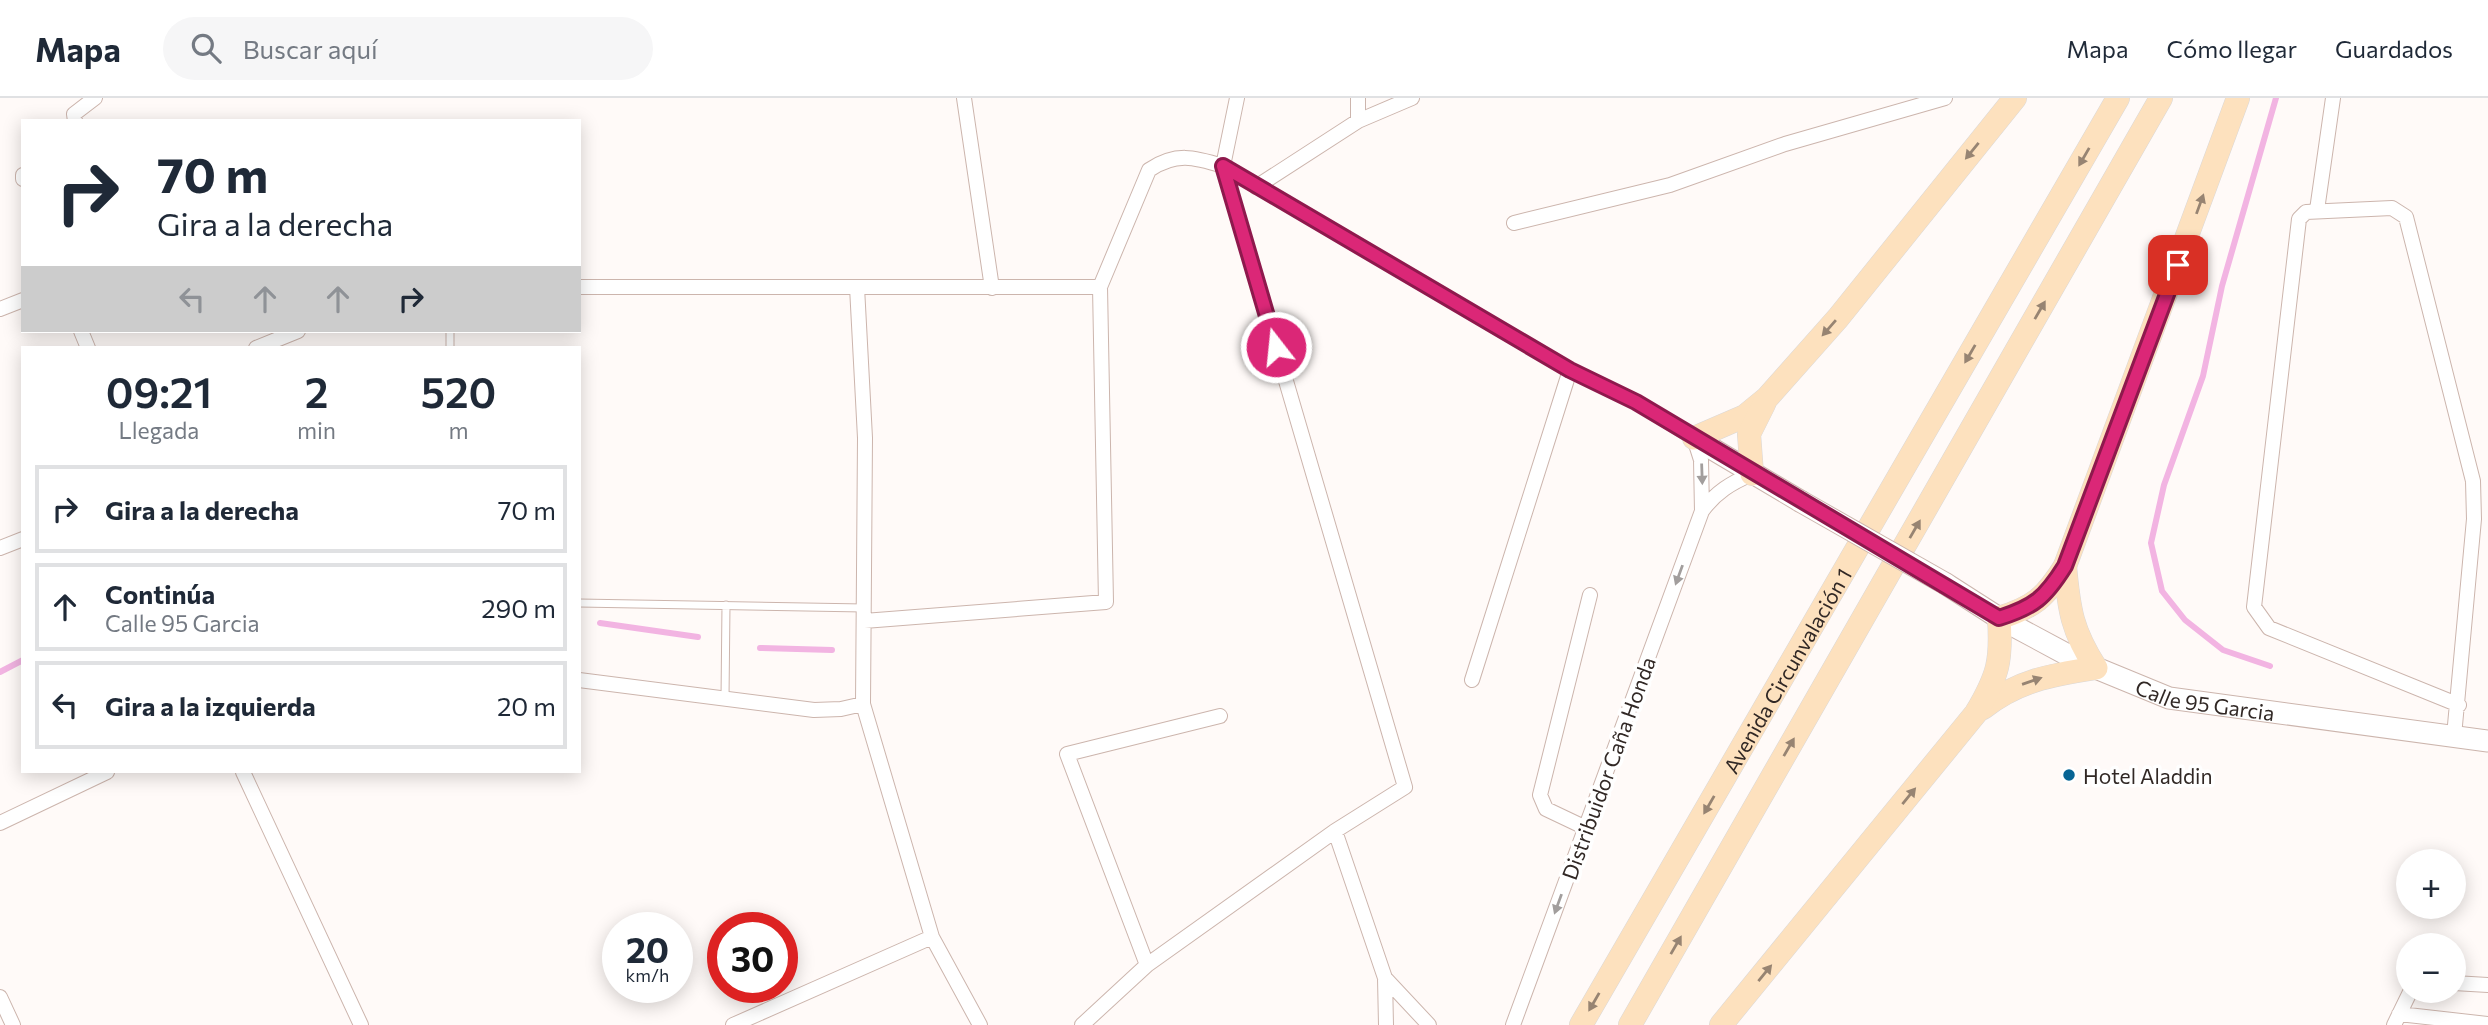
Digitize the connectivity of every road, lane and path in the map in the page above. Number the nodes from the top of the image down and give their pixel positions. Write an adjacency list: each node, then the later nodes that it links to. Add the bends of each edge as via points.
1 (95, 98): 12 (street, via 74,114)
2 (964, 98): 21 (street)
3 (1237, 98): 14 (street)
4 (1358, 98): 13 (street)
5 (1412, 98): 13 (street)
6 (1945, 98): 17 (street, via 1785,144 1670,185)
7 (2015, 98): 27 (main road, one-way to 27, via 1838,318)
8 (2118, 98): 71 (main road, Avenida Circunvalación 1, one-way to 71)
9 (2161, 98): 72 (main road, Avenida Circunvalación 1, one-way to 9)
10 (2238, 98): 33 (main road, one-way to 10)
11 (2333, 98): 16 (street)
12 (75, 119)
13 (1358, 121): 15 (street)
14 (1223, 166): 15 (street); 20 (street, via 1186,155 1149,170); 53 (street, via 1405,788)
15 (1256, 187): 26 (street)
16 (2317, 210): 44 (street, via 2392,208 2406,217 2473,481); 44 (street, via 2299,219 2254,607 2269,628)
17 (1514, 223)
18 (581, 287): 19 (street)
19 (857, 287): 21 (street); 37 (street, via 865,438)
20 (1100, 287): 21 (street); 37 (street, via 1106,602)
21 (992, 288)
22 (21, 300): 23 (street)
23 (0, 309)
24 (293, 333): 25 (street)
25 (261, 346)
26 (1570, 370): 28 (street, via 1636,402); 41 (street)
27 (1767, 398): 28 (main road, via 1745,416); 29 (main road, via 1749,434)
28 (1694, 438): 29 (street, Calle 95 Garcia); 30 (street, Distribuidor Caña Honda, one-way to 30, via 1701,460)
29 (1752, 474): 30 (street, Distribuidor Caña Honda, via 1732,482); 38 (street, Calle 95 Garcia, bridge)
30 (1702, 512): 52 (street, Distribuidor Caña Honda, one-way to 52)
31 (21, 540): 32 (street)
32 (0, 548)
33 (2065, 566): 38 (main road, via 2049,592 2027,609); 39 (main road, via 2069,615)
34 (1590, 595): 52 (street, via 1540,795 1546,809)
35 (581, 603): 36 (lane)
36 (726, 605): 37 (lane); 42 (lane)
37 (864, 615): 43 (street)
38 (1999, 618): 39 (street, Calle 95 Garcia); 45 (main road, via 2002,655)
39 (2096, 668): 45 (main road, one-way to 39, via 2006,690); 47 (street, Calle 95 Garcia, via 2169,698)
40 (581, 680): 42 (street)
41 (1472, 680)
42 (725, 698): 43 (street, via 814,709)
43 (863, 704): 54 (street)
44 (2459, 705): 47 (street)
45 (1976, 713): 73 (main road, one-way to 45)
46 (1220, 716): 55 (street, via 1067,754)
47 (2454, 736): 48 (street, Calle 95 Garcia)
48 (2488, 741)
49 (105, 773): 51 (street)
50 (243, 773): 64 (street)
51 (0, 823)
52 (1586, 828): 70 (street, Distribuidor Caña Honda, one-way to 70)
53 (1335, 831): 55 (street); 56 (street)
54 (932, 937): 65 (street); 66 (street)
55 (1147, 965): 67 (street)
56 (1385, 978): 68 (street); 69 (street)
57 (2466, 984): 58 (street)
58 (2488, 985)
59 (0, 998): 63 (street)
60 (2406, 1003): 61 (street)
61 (2397, 1020): 62 (street)
62 (2488, 1024)
63 (13, 1025)
64 (361, 1025)
65 (733, 1025)
66 (980, 1025)
67 (1082, 1025)
68 (1386, 1025)
69 (1429, 1025)
70 (1513, 1025)
71 (1581, 1025)
72 (1630, 1025)
73 (1721, 1025)

